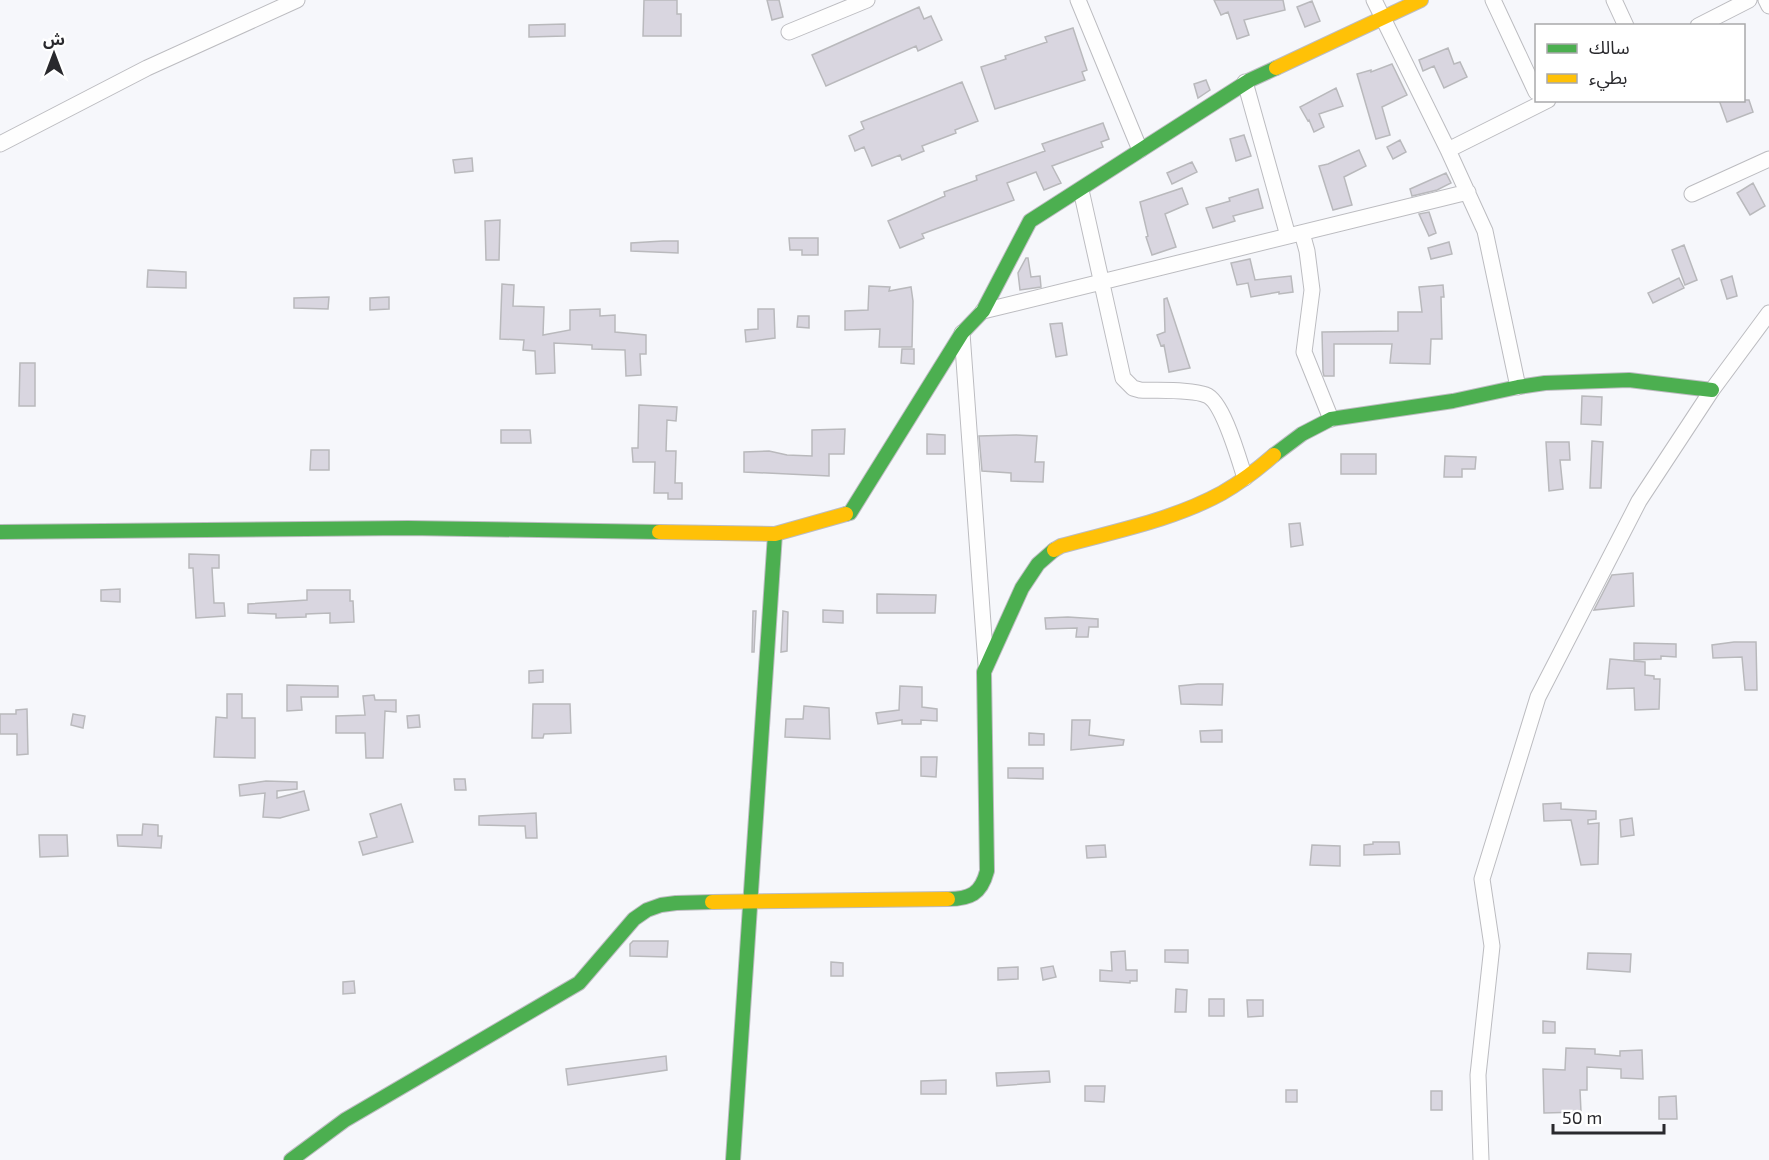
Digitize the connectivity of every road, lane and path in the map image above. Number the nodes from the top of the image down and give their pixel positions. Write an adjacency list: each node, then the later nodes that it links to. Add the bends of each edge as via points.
1 (297, 0): 18 (street, via 147,68)
2 (867, 0): 14 (street)
3 (1078, 0): 19 (street)
4 (1374, 0): 11 (street)
5 (1421, 0): 11 (street)
6 (1493, 0): 16 (street)
7 (1614, 0): 12 (street)
8 (1749, 0): 13 (street)
9 (1766, 0): 10 (street)
10 (1769, 6)
11 (1383, 18): 15 (street); 20 (street)
12 (1625, 24)
13 (1702, 24)
14 (789, 32)
15 (1245, 82): 19 (street); 25 (street)
16 (1535, 85)
17 (1536, 102): 20 (street)
18 (0, 144)
19 (1140, 150): 22 (street)
20 (1448, 150): 23 (street)
21 (1769, 159): 24 (street)
22 (1081, 190): 26 (street); 27 (street, via 1030,221)
23 (1467, 192): 25 (street); 30 (street, via 1485,231)
24 (1692, 194)
25 (1295, 234): 26 (street); 32 (street, via 1307,252 1312,290 1304,352)
26 (1101, 282): 27 (street); 33 (street, via 1127,384 1140,390 1199,393 1212,398 1220,408)
27 (982, 311): 29 (street)
28 (1769, 313): 31 (street)
29 (962, 333): 35 (street, via 850,513); 36 (street)
30 (1518, 387): 31 (street, via 1629,380); 32 (street)
31 (1712, 390): 40 (street, via 1639,501 1538,697 1482,879 1492,946 1478,1075)
32 (1332, 419): 33 (street, via 1313,426)
33 (1245, 478): 36 (street, via 1179,512 1061,546 1043,557 1029,572)
34 (0, 532): 35 (street, via 408,528)
35 (775, 534): 37 (street)
36 (986, 665): 37 (street, via 987,871 980,889 965,899)
37 (751, 900): 38 (street, via 676,903 647,910 634,919 579,983 345,1120); 39 (street)
38 (291, 1160)
39 (733, 1160)
40 (1481, 1160)

